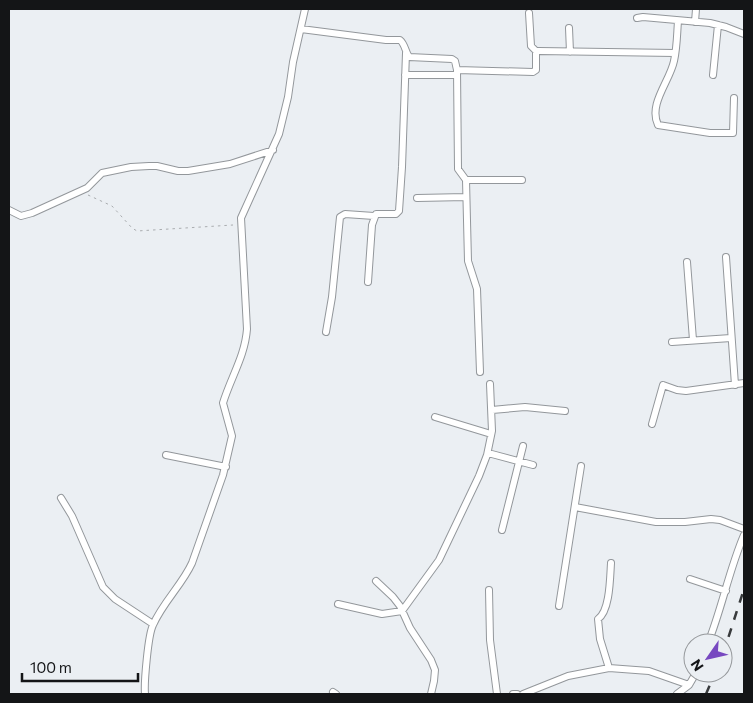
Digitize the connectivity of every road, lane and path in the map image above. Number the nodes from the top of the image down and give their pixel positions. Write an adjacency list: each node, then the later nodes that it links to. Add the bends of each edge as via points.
1 (305, 9): 9 (street)
2 (696, 9): 6 (street)
3 (529, 12): 11 (street, via 530,46)
4 (636, 18): 5 (street)
5 (678, 21): 6 (street); 14 (street)
6 (695, 22): 7 (street)
7 (718, 25): 10 (street); 16 (street)
8 (569, 28): 12 (street)
9 (301, 29): 13 (street, via 400,40); 19 (street, via 288,97)
10 (744, 34)
11 (536, 51): 12 (street); 15 (street, via 536,70 533,72)
12 (570, 52): 14 (street)
13 (406, 53): 15 (street, via 409,57 452,59); 17 (street)
14 (675, 53): 18 (street, via 656,110 658,125 733,133)
15 (456, 73): 17 (street); 20 (street, via 458,169)
16 (713, 75)
17 (405, 76): 26 (street, via 399,211)
18 (734, 98)
19 (273, 150): 22 (street, via 230,164 188,170 149,166 102,173); 27 (street, via 244,210)
20 (466, 180): 21 (street); 23 (street)
21 (522, 180)
22 (78, 193): 25 (street, via 24,216); 27 (path, via 112,206 137,231)
23 (466, 197): 24 (street); 35 (street, via 468,261 477,289)
24 (417, 198)
25 (9, 210)
26 (374, 216): 30 (street); 31 (street, via 344,214 340,217)
27 (241, 225): 49 (street, via 247,329 241,360 224,403 232,434)
28 (726, 257): 32 (street)
29 (687, 262): 33 (street)
30 (368, 282)
31 (326, 332)
32 (732, 338): 33 (street); 38 (street)
33 (693, 340): 34 (street)
34 (672, 342)
35 (480, 372)
36 (744, 383): 38 (street)
37 (490, 384): 39 (street)
38 (735, 385): 42 (street, via 686,391 663,385)
39 (492, 410): 40 (street, via 525,407); 43 (street)
40 (565, 411)
41 (434, 418): 43 (street)
42 (652, 424)
43 (492, 434): 45 (street)
44 (523, 446): 47 (street)
45 (488, 453): 47 (street); 63 (street, via 439,560)
46 (166, 455): 49 (street)
47 (519, 463): 48 (street); 54 (street)
48 (533, 465)
49 (226, 466): 64 (street, via 187,574)
50 (581, 466): 52 (street)
51 (61, 498): 64 (street, via 103,587 115,600)
52 (575, 506): 53 (street, via 656,522 720,520); 62 (street)
53 (744, 529)
54 (502, 530)
55 (744, 534): 60 (street)
56 (611, 563): 66 (street, via 604,613 598,619)
57 (690, 580): 60 (street)
58 (376, 581): 63 (street, via 393,596)
59 (489, 590): 70 (street, via 490,640)
60 (726, 591): 65 (street)
61 (338, 604): 63 (street, via 382,614)
62 (559, 606)
63 (402, 611): 69 (street, via 435,670)
64 (153, 624): 68 (street)
65 (711, 633)
66 (609, 668): 67 (street, via 649,671); 71 (street, via 568,676)
67 (689, 685): 72 (street)
68 (145, 694)
69 (431, 694)
70 (497, 694)
71 (523, 694)
72 (676, 694)

